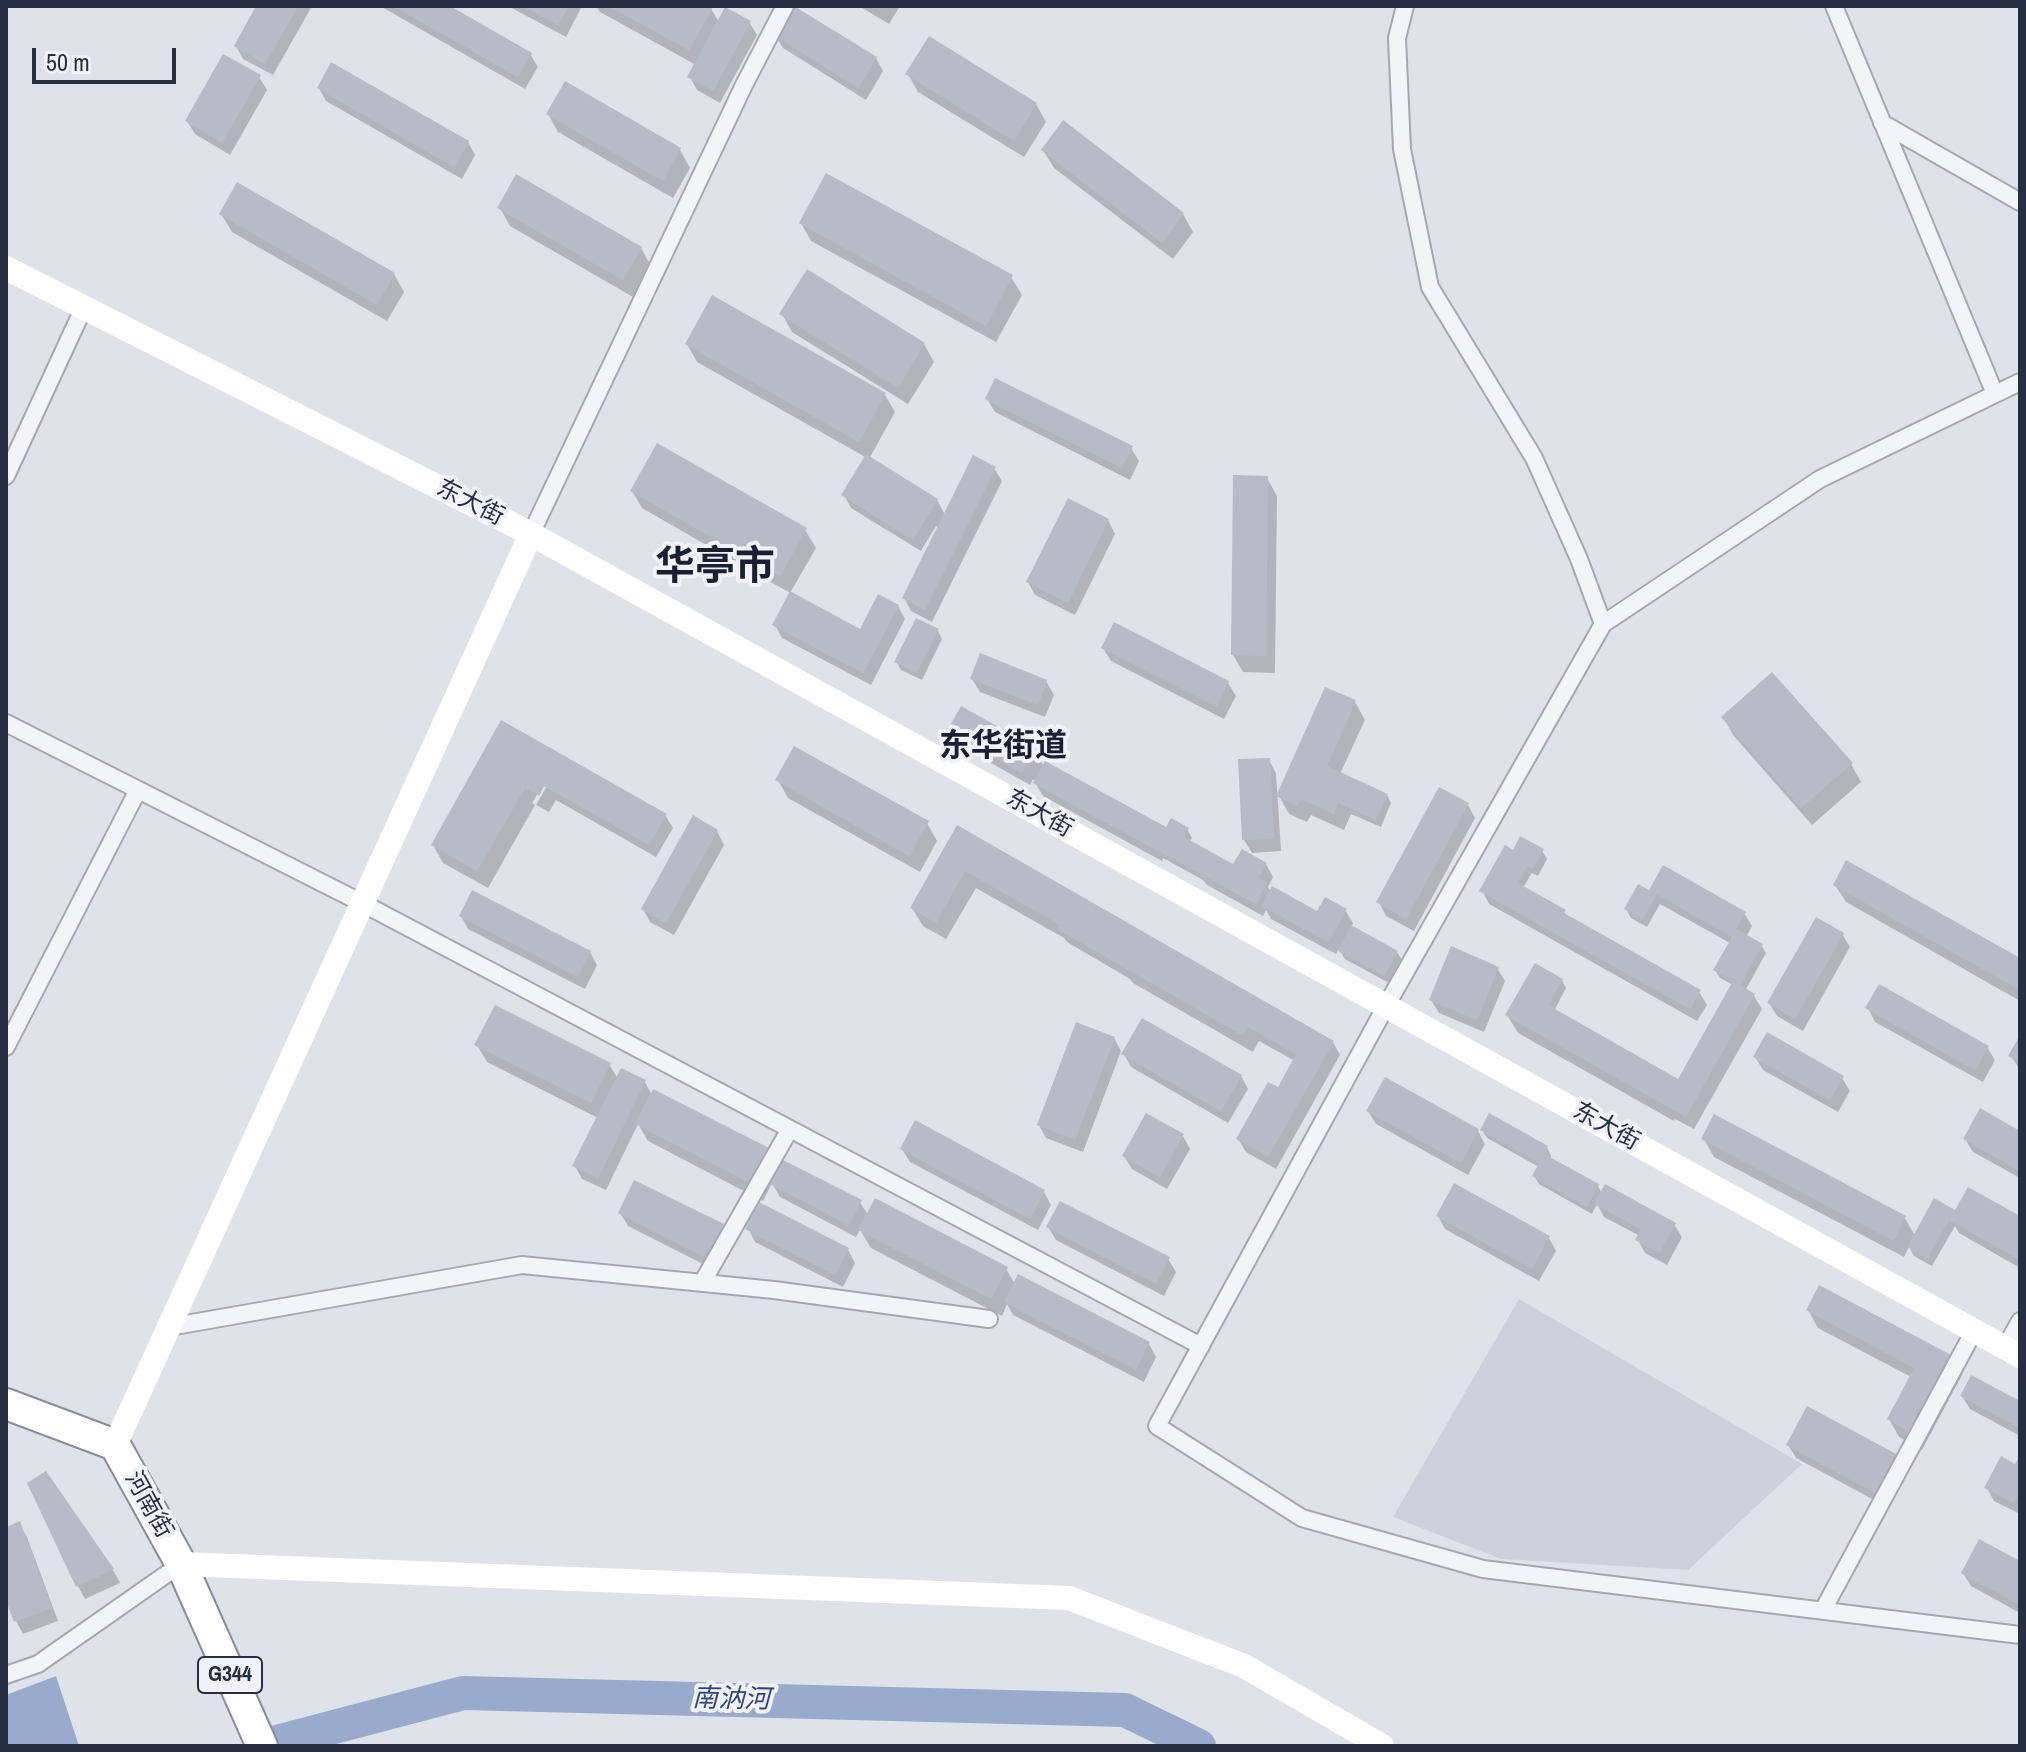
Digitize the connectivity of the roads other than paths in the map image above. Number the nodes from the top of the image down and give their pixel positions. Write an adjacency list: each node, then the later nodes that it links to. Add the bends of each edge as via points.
1 (785, 6): 11 (street)
2 (1405, 6): 12 (street, via 1397,38 1402,149 1430,287 1534,458)
3 (1834, 6): 4 (street)
4 (1882, 123): 5 (street); 9 (street)
5 (2020, 202)
6 (6, 268): 7 (street, 东大街)
7 (84, 307): 10 (street); 11 (street, 东大街)
8 (2020, 382): 9 (street)
9 (1995, 394): 12 (street, via 1820,479)
10 (6, 476)
11 (531, 534): 15 (street); 16 (street, 东大街)
12 (1603, 624): 16 (street)
13 (6, 723): 14 (street)
14 (138, 790): 15 (street); 17 (street)
15 (362, 903): 18 (street); 22 (street)
16 (1386, 1006): 23 (street, 东大街); 24 (street)
17 (6, 1047)
18 (790, 1129): 19 (street); 24 (street)
19 (702, 1283): 20 (street); 22 (street, via 522,1265)
20 (989, 1319)
21 (2020, 1321): 25 (street)
22 (169, 1327): 27 (street)
23 (1974, 1331): 25 (street, 东大街); 29 (street)
24 (1201, 1346): 29 (street, via 1157,1426 1302,1518 1483,1569)
25 (2013, 1352)
26 (6, 1404): 27 (highway)
27 (115, 1445): 28 (highway, 河南街 / G344)
28 (181, 1564): 31 (street, via 38,1664); 32 (highway, G344); 33 (street, via 1069,1598 1244,1666)
29 (1823, 1610): 30 (street)
30 (2020, 1635)
31 (6, 1675)
32 (262, 1746)
33 (1382, 1746)

